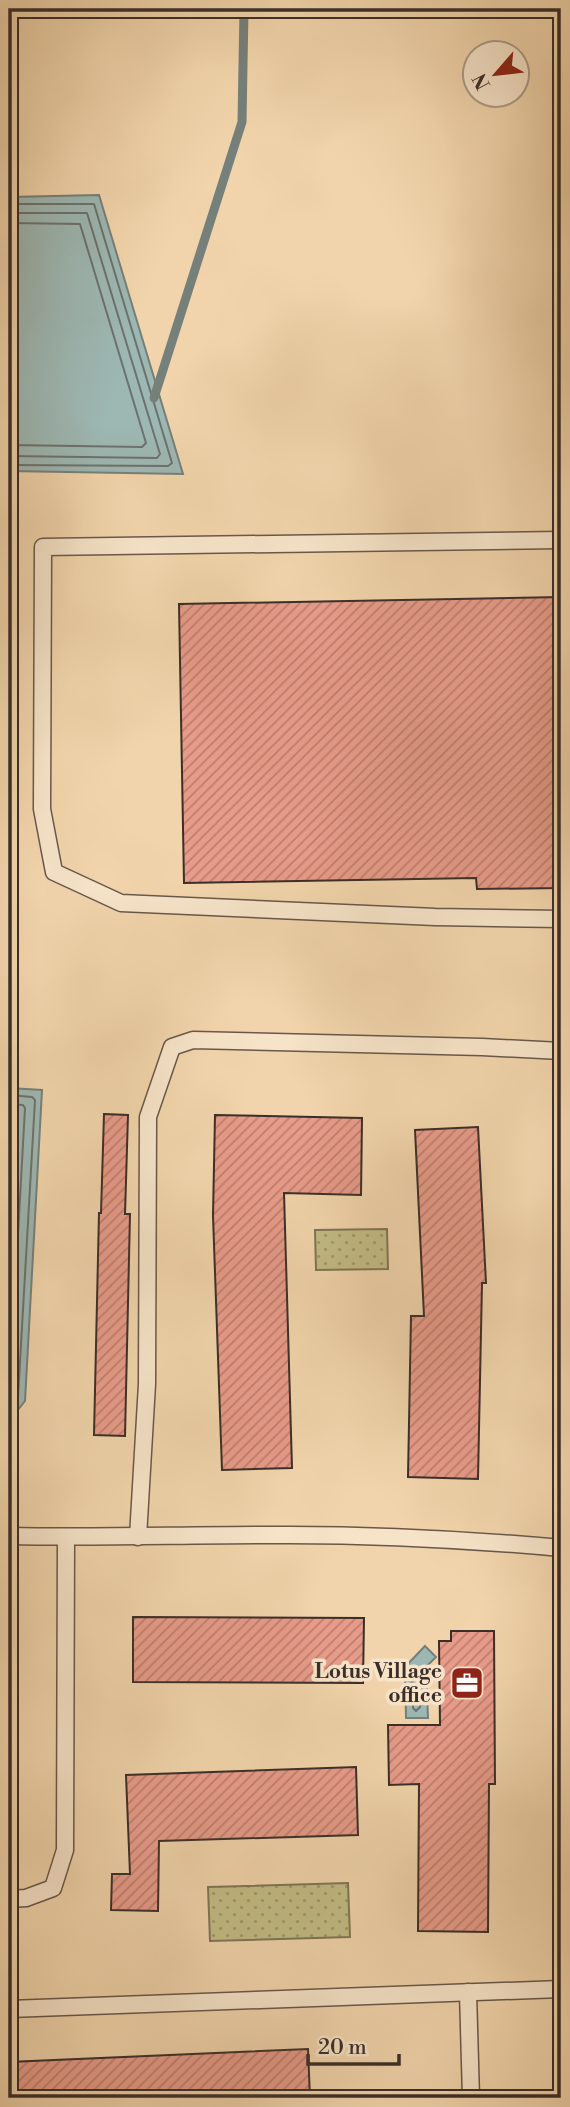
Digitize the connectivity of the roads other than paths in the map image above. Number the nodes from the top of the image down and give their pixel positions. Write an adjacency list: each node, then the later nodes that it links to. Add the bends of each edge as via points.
1 (561, 540): 2 (lane, via 43,547 42,809 54,872 121,903)
2 (561, 919)
3 (561, 1051): 6 (lane, via 193,1040 172,1047 148,1117 147,1384)
4 (9, 1536): 5 (lane)
5 (66, 1537): 6 (lane); 8 (lane, via 65,1850 53,1888)
6 (138, 1537): 7 (lane, via 439,1538)
7 (561, 1548)
8 (9, 1899)
9 (561, 1989): 10 (lane)
10 (468, 1992): 11 (lane); 12 (lane)
11 (9, 2009)
12 (471, 2098)

